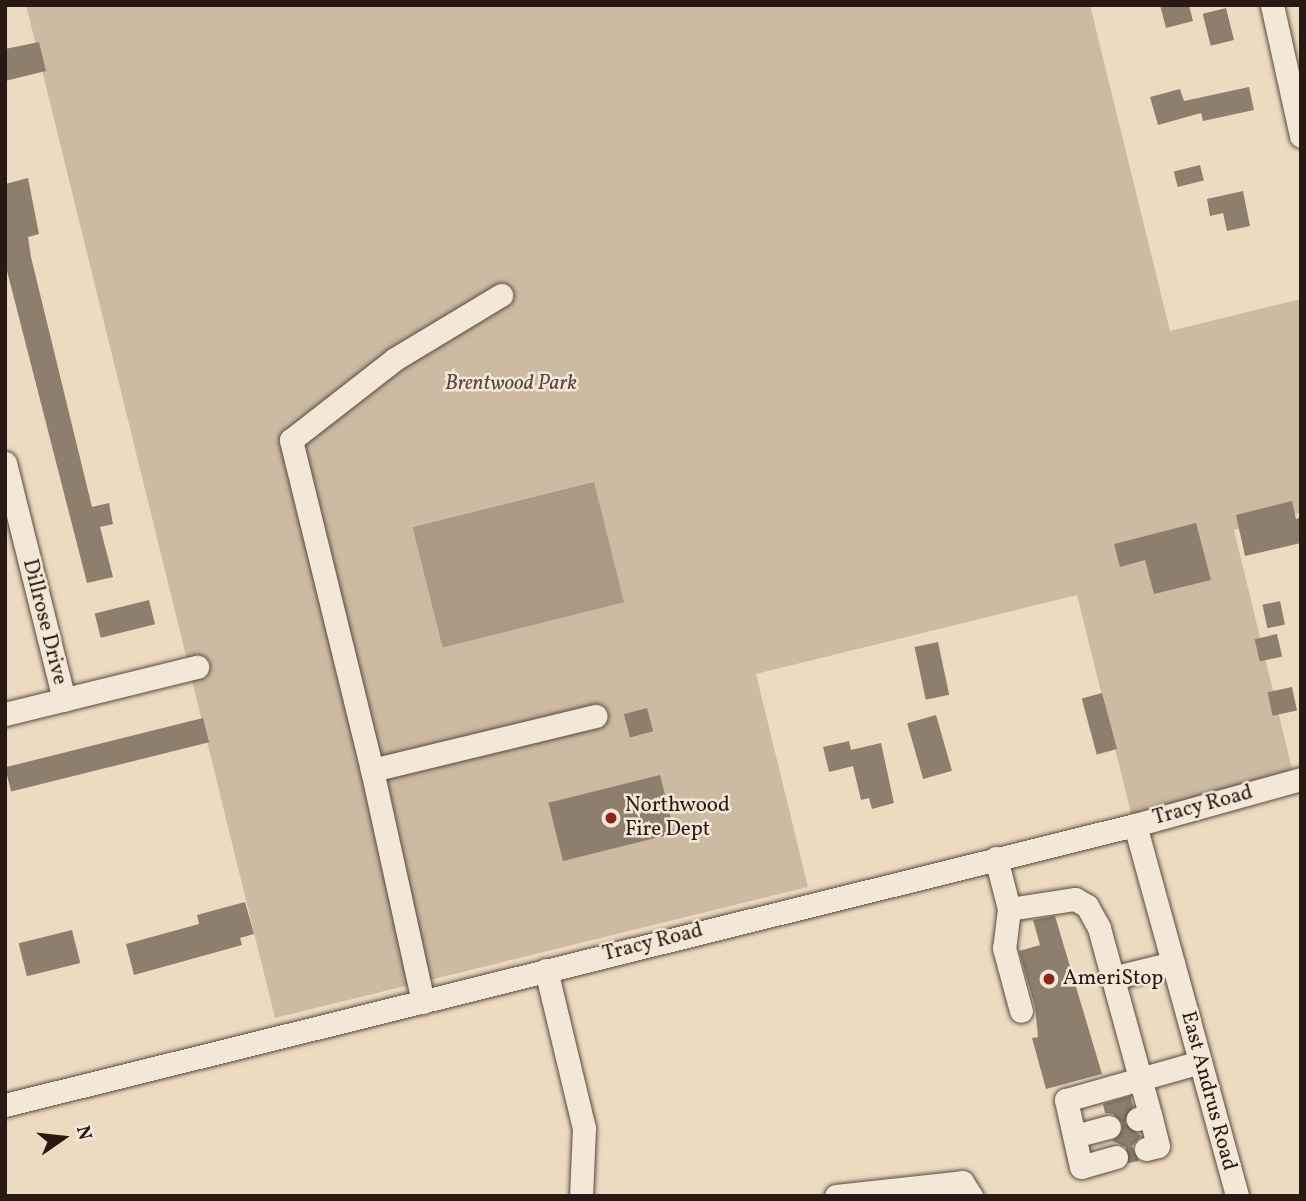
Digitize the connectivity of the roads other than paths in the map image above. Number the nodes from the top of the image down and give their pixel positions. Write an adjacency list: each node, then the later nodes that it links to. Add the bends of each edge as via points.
1 (1272, 5): 2 (street)
2 (1289, 30): 3 (street)
3 (1301, 136)
4 (501, 295): 10 (street, via 395,359 291,440)
5 (5, 463): 7 (street, Dillrose Drive)
6 (197, 667): 7 (street)
7 (64, 700): 8 (street)
8 (5, 714)
9 (596, 716): 10 (street)
10 (372, 770): 18 (street)
11 (1301, 779): 12 (street, Tracy Road)
12 (1135, 825): 13 (street, Tracy Road); 15 (street, East Andrus Road)
13 (996, 858): 14 (street); 16 (street, Tracy Road)
14 (1009, 909): 17 (street, via 1075,899 1087,906 1099,928); 19 (street, via 1004,948)
15 (1173, 963): 17 (street); 20 (street, East Andrus Road)
16 (546, 970): 18 (street, Tracy Road); 27 (street, via 584,1128)
17 (1112, 978): 21 (street)
18 (423, 1002): 22 (street, Tracy Road)
19 (1021, 1012)
20 (1200, 1062): 21 (street); 30 (street, East Andrus Road)
21 (1139, 1080): 24 (street, via 1066,1100); 25 (street, via 1144,1117 1158,1146)
22 (5, 1105)
23 (1109, 1127): 24 (street)
24 (1075, 1136): 26 (street, via 1081,1167)
25 (1146, 1149)
26 (1116, 1157)
27 (580, 1196)
28 (836, 1196): 29 (street, via 962,1182)
29 (971, 1196)
30 (1237, 1196)

